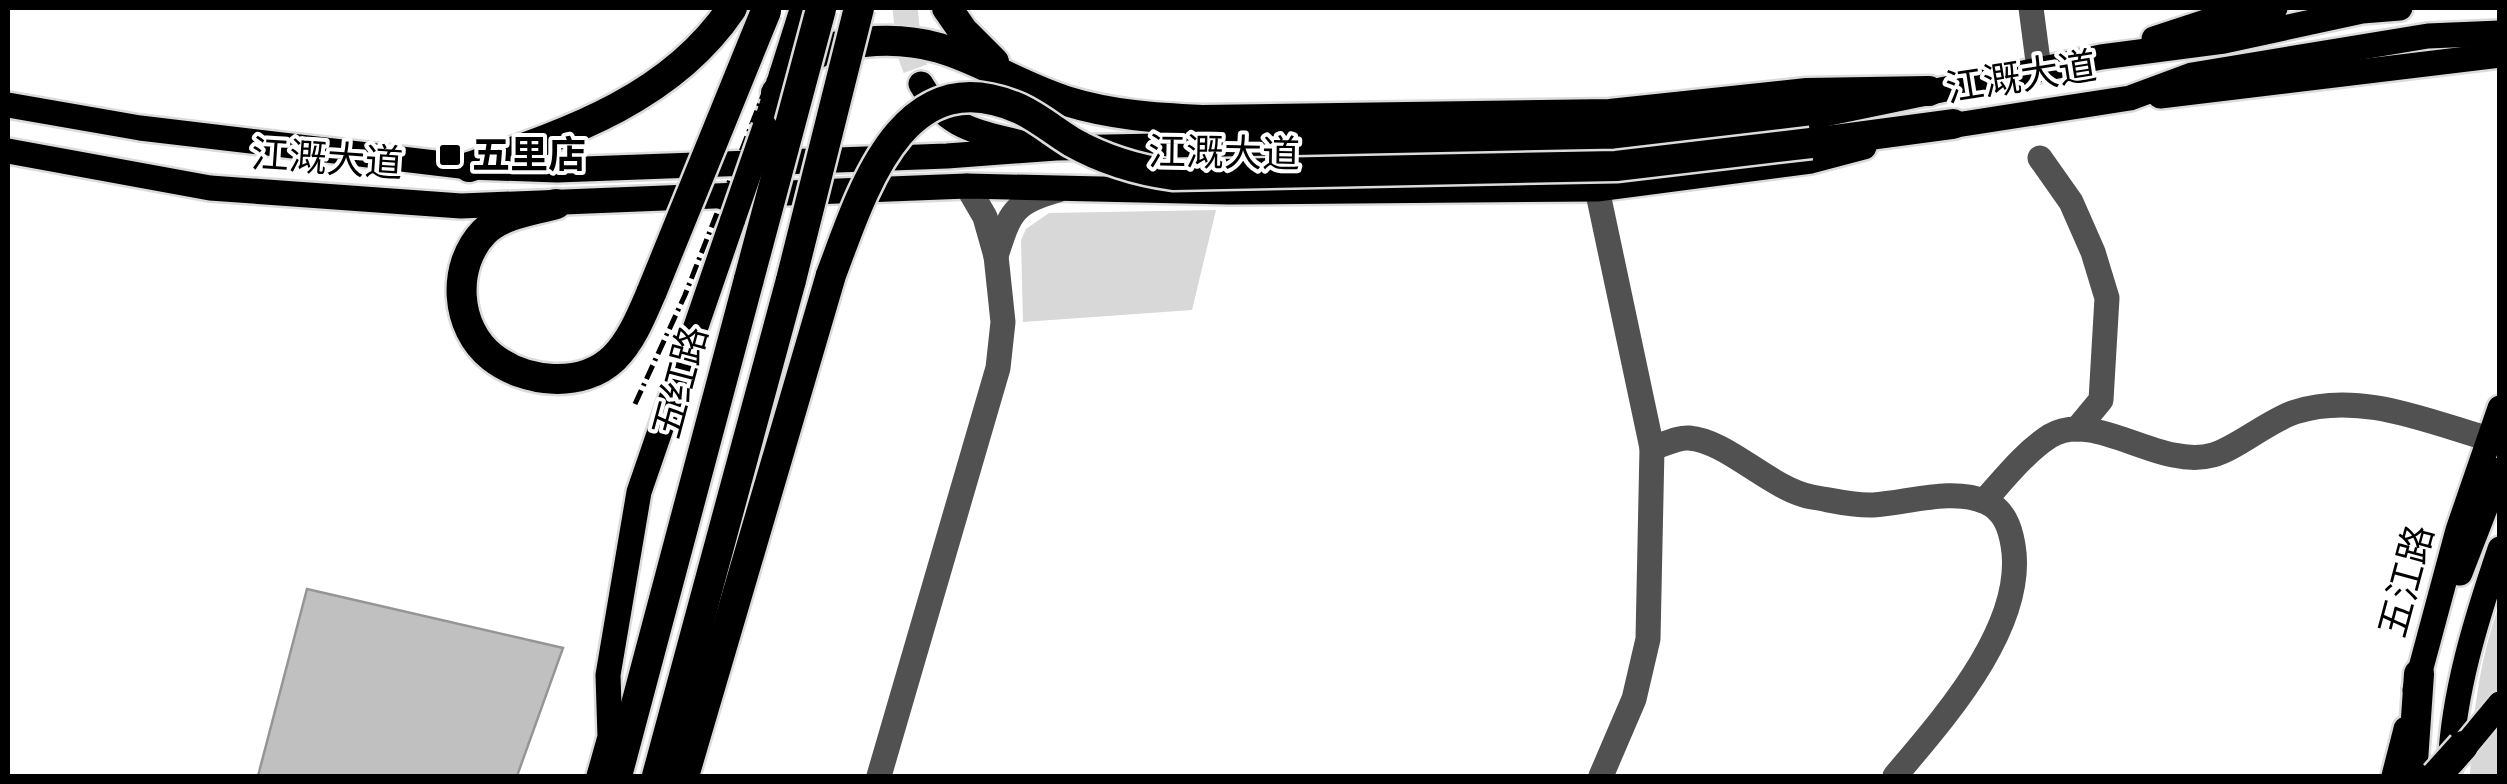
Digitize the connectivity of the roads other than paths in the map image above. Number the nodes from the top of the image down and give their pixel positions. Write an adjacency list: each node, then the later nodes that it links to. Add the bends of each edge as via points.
1 (732, 8): 23 (highway, via 675,70 631,102 570,132)
2 (859, 8): 42 (highway, bridge)
3 (947, 8): 14 (highway, via 980,50)
4 (2031, 8): 12 (street)
5 (2274, 8): 11 (main road, via 2218,18)
6 (2400, 8): 11 (main road, 江溉大道)
7 (766, 9): 27 (highway, bridge, via 634,331 613,360 583,378 522,373 492,357 472,334 463,308 468,257 484,233 503,218)
8 (815, 10): 15 (main road); 41 (highway, 五红路, bridge)
9 (2500, 33): 17 (main road, 江溉大道, via 2428,36 2192,75)
10 (2500, 55): 17 (main road)
11 (2101, 57): 12 (main road, 江溉大道)
12 (2039, 69): 16 (main road, 江溉大道)
13 (921, 84): 20 (main road, via 936,110 958,124)
14 (1030, 86): 15 (highway, via 950,50 904,39 818,51); 16 (highway, via 1108,112 1202,120 1610,114 1807,93)
15 (776, 92): 38 (main road, bridge, via 640,492 608,676)
16 (1928, 92): 20 (main road, 江溉大道, via 1810,117 1616,137)
17 (2130, 98): 19 (main road, 江溉大道)
18 (8, 105): 23 (main road, 江溉大道, via 140,128)
19 (1954, 124): 26 (main road, 江溉大道, via 1811,161); 43 (highway, bridge, via 1616,166 1173,175 1127,167 993,99 928,110 907,124 874,168 831,275)
20 (1044, 149): 23 (main road, 江溉大道, via 557,170)
21 (8, 151): 27 (main road, 江溉大道, via 210,188 460,206)
22 (2040, 158): 30 (street, via 2071,202 2107,298 2101,400)
23 (469, 167)
24 (966, 186): 25 (main road, 江溉大道); 27 (main road, 江溉大道); 28 (street)
25 (1069, 188): 26 (main road, 江溉大道); 28 (street, via 1015,208)
26 (1597, 189): 32 (street)
27 (556, 204)
28 (996, 256): 44 (street, via 998,368)
29 (2500, 408): 31 (main road, 五江路)
30 (2078, 429): 31 (street, via 2174,456 2214,455 2295,412 2346,402); 34 (street, via 2052,434)
31 (2489, 439): 36 (main road, 五江路)
32 (1652, 448): 34 (street, via 1686,438 1712,444 1806,496 1868,505 1947,496); 45 (street, via 1648,639 1634,699)
33 (2500, 470): 36 (main road)
34 (1984, 501): 46 (street, via 2010,528 2010,594 1961,694)
35 (2500, 549): 50 (main road, 五江路, via 2475,622)
36 (2423, 662): 47 (main road, 五江路); 48 (highway)
37 (2500, 704): 39 (main road, bridge)
38 (610, 736): 40 (highway)
39 (2463, 746): 49 (highway, bridge); 50 (main road, bridge)
40 (602, 776)
41 (617, 776)
42 (657, 776)
43 (681, 776)
44 (879, 776)
45 (1601, 776)
46 (1895, 776)
47 (2394, 776)
48 (2412, 776)
49 (2436, 776)
50 (2446, 776)

